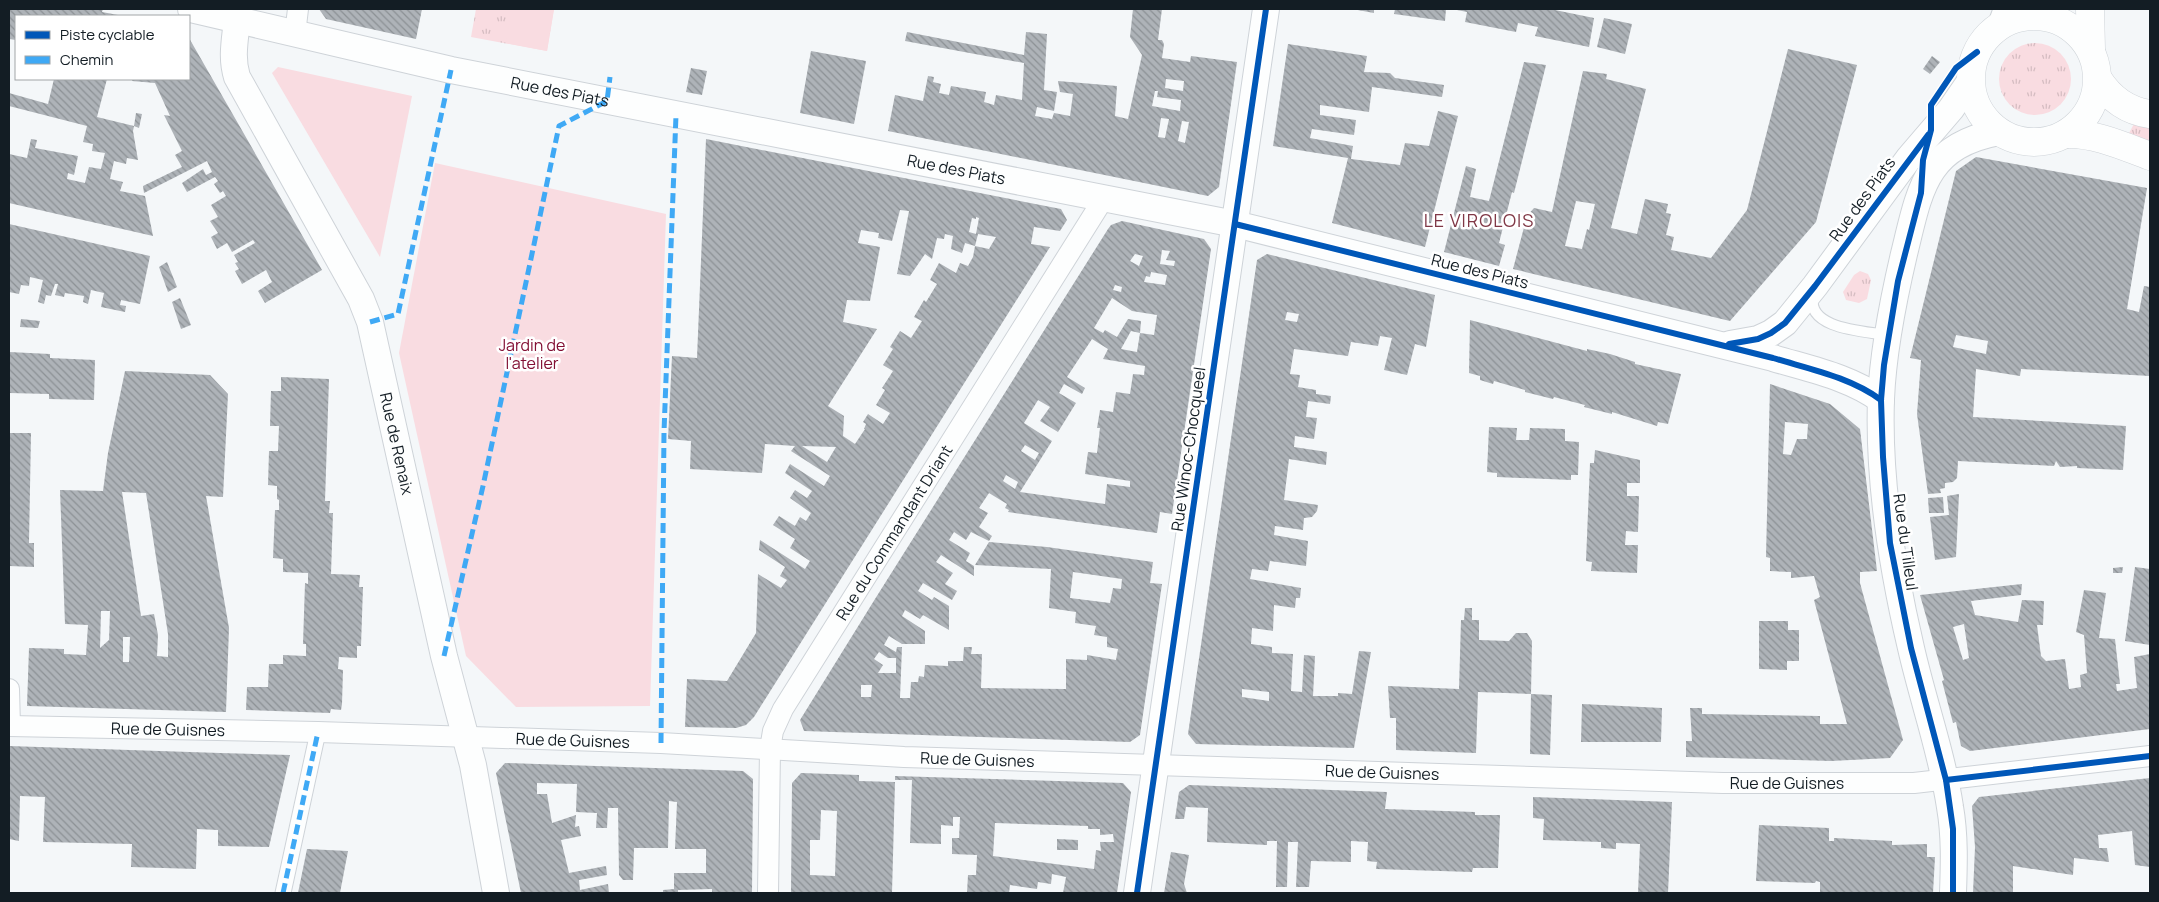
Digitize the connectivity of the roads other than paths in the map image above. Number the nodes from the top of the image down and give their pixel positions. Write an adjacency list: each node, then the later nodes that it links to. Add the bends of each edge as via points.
1 (191, 9): 6 (street, Rue des Piats)
2 (1266, 9): 16 (street, Rue Winoc-Chocqueel)
3 (2090, 9): 8 (main road)
4 (2039, 12): 5 (main road); 8 (main road, via 2065,23)
5 (2004, 17): 10 (main road, via 1977,52)
6 (237, 20): 7 (street, Rue des Piats); 24 (street, Rue de Renaix, via 233,54 237,77 368,317)
7 (296, 21): 15 (street, Rue des Piats, via 451,70)
8 (2090, 49): 9 (main road)
9 (2098, 79): 11 (main road, via 2120,103); 13 (main road, via 2091,108)
10 (1971, 80): 12 (main road, via 1980,113); 17 (street, Rue des Piats, via 1951,110 1903,165)
11 (2150, 114)
12 (1999, 132): 13 (main road, via 2032,142); 18 (street, Rue du Tilleul, via 1962,142 1931,170 1908,240)
13 (2066, 134): 14 (main road, via 2097,138)
14 (2150, 156)
15 (1104, 198): 16 (street, Rue des Piats); 25 (street, Rue du Commandant Driant, via 783,709 773,731)
16 (1236, 224): 19 (street, Rue des Piats); 27 (street, Rue Winoc-Chocqueel)
17 (1815, 286): 18 (lane, via 1812,303 1822,320); 19 (street, Rue des Piats, via 1785,322 1771,333 1758,340)
18 (1888, 336): 20 (street, Rue du Tilleul)
19 (1719, 345): 20 (street, Rue des Piats, via 1851,383)
20 (1881, 400): 28 (street, Rue du Tilleul, via 1886,507 1895,573)
21 (9, 689): 22 (street)
22 (10, 726): 23 (street, Rue de Guisnes)
23 (318, 732): 24 (street, Rue de Guisnes); 29 (street)
24 (464, 737): 25 (street, Rue de Guisnes); 30 (street, Rue de Renaix, via 473,765)
25 (770, 749): 27 (street, Rue de Guisnes); 31 (street, Rue du Commandant Driant)
26 (2150, 756): 28 (street, Rue de Guisnes)
27 (1156, 765): 28 (street, Rue de Guisnes, via 1724,783 1879,784); 32 (street, Rue Winoc-Chocqueel)
28 (1946, 780): 33 (street, Rue du Tilleul, via 1953,829)
29 (283, 893)
30 (496, 893)
31 (768, 893)
32 (1137, 893)
33 (1953, 893)

